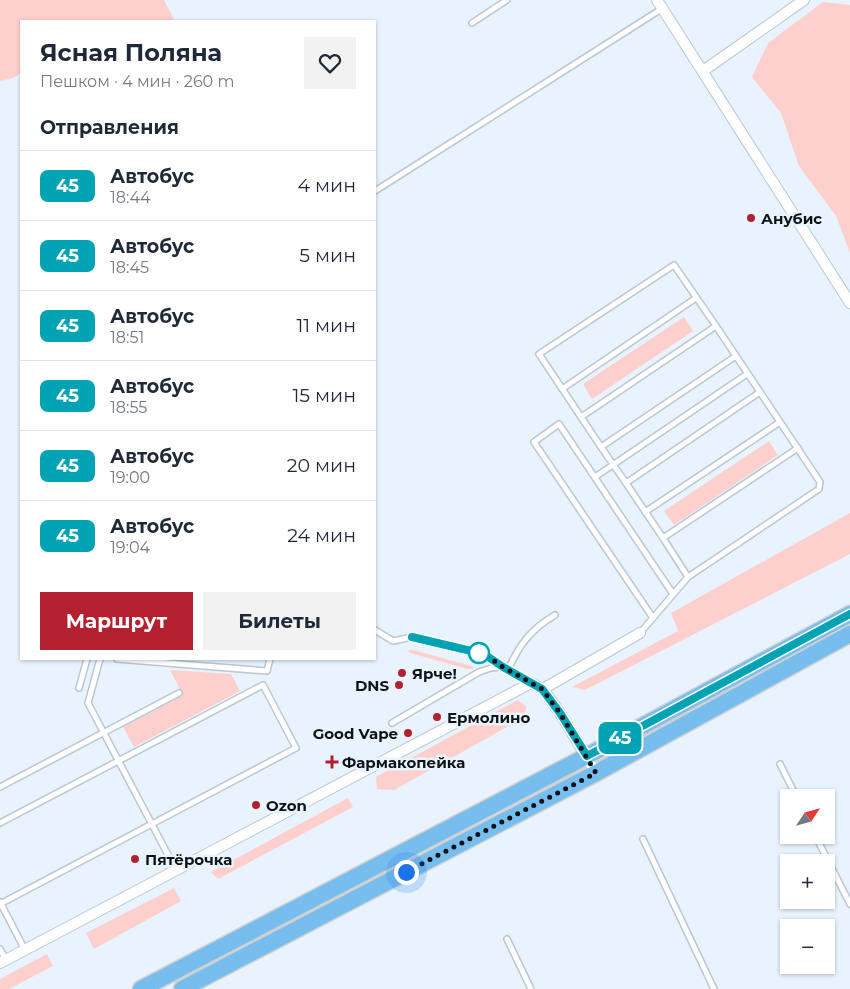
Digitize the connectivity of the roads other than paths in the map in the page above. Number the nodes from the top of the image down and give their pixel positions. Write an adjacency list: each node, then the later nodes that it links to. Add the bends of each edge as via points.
1 (507, 0): 4 (lane)
2 (804, 0): 5 (street)
3 (660, 4): 5 (street); 6 (lane)
4 (472, 23)
5 (703, 71): 8 (street)
6 (376, 191)
7 (696, 298): 9 (lane); 12 (lane); 12 (lane, via 674,265 539,354)
8 (850, 304)
9 (716, 326): 10 (lane); 14 (lane)
10 (736, 356): 11 (lane); 16 (lane)
11 (748, 374): 13 (lane); 18 (lane)
12 (562, 388): 14 (lane)
13 (760, 392): 15 (lane); 20 (lane)
14 (581, 417): 16 (lane)
15 (780, 422): 17 (lane); 21 (lane)
16 (601, 447): 18 (lane)
17 (798, 448): 22 (lane); 23 (lane, via 820,482 819,489)
18 (613, 464): 19 (lane); 20 (lane)
19 (595, 477): 24 (lane); 27 (lane, via 559,424 534,442)
20 (626, 483): 21 (lane)
21 (645, 512): 22 (lane)
22 (662, 538): 23 (lane)
23 (688, 577): 24 (lane)
24 (673, 594): 27 (lane)
25 (850, 614): 43 (main road)
26 (555, 615): 36 (lane, via 531,632)
27 (653, 618): 29 (lane)
28 (376, 631): 35 (lane, via 393,641 412,637 484,654)
29 (640, 633): 39 (street)
30 (850, 634): 46 (main road)
31 (87, 660): 38 (lane)
32 (100, 660): 42 (lane, via 88,703)
33 (130, 660): 34 (lane, via 267,671)
34 (270, 660)
35 (503, 667): 36 (lane); 41 (lane, via 480,672)
36 (508, 670): 37 (lane)
37 (531, 683): 39 (street); 53 (street)
38 (79, 688)
39 (542, 689): 43 (street)
40 (180, 693): 42 (lane)
41 (392, 722)
42 (104, 733): 44 (lane); 47 (lane)
43 (587, 756): 46 (street); 60 (main road)
44 (118, 761): 49 (lane); 50 (lane); 50 (lane, via 263,685 296,748)
45 (780, 764): 48 (lane)
46 (596, 773): 61 (main road)
47 (0, 787)
48 (792, 789)
49 (0, 823)
50 (152, 824): 53 (lane); 54 (lane)
51 (643, 839): 63 (lane)
52 (820, 844): 55 (lane)
53 (176, 870): 58 (street)
54 (0, 903): 58 (lane)
55 (850, 904)
56 (507, 939): 62 (lane)
57 (0, 949): 59 (lane)
58 (26, 950): 59 (street)
59 (3, 962)
60 (141, 989)
61 (182, 989)
62 (531, 989)
63 (714, 989)

